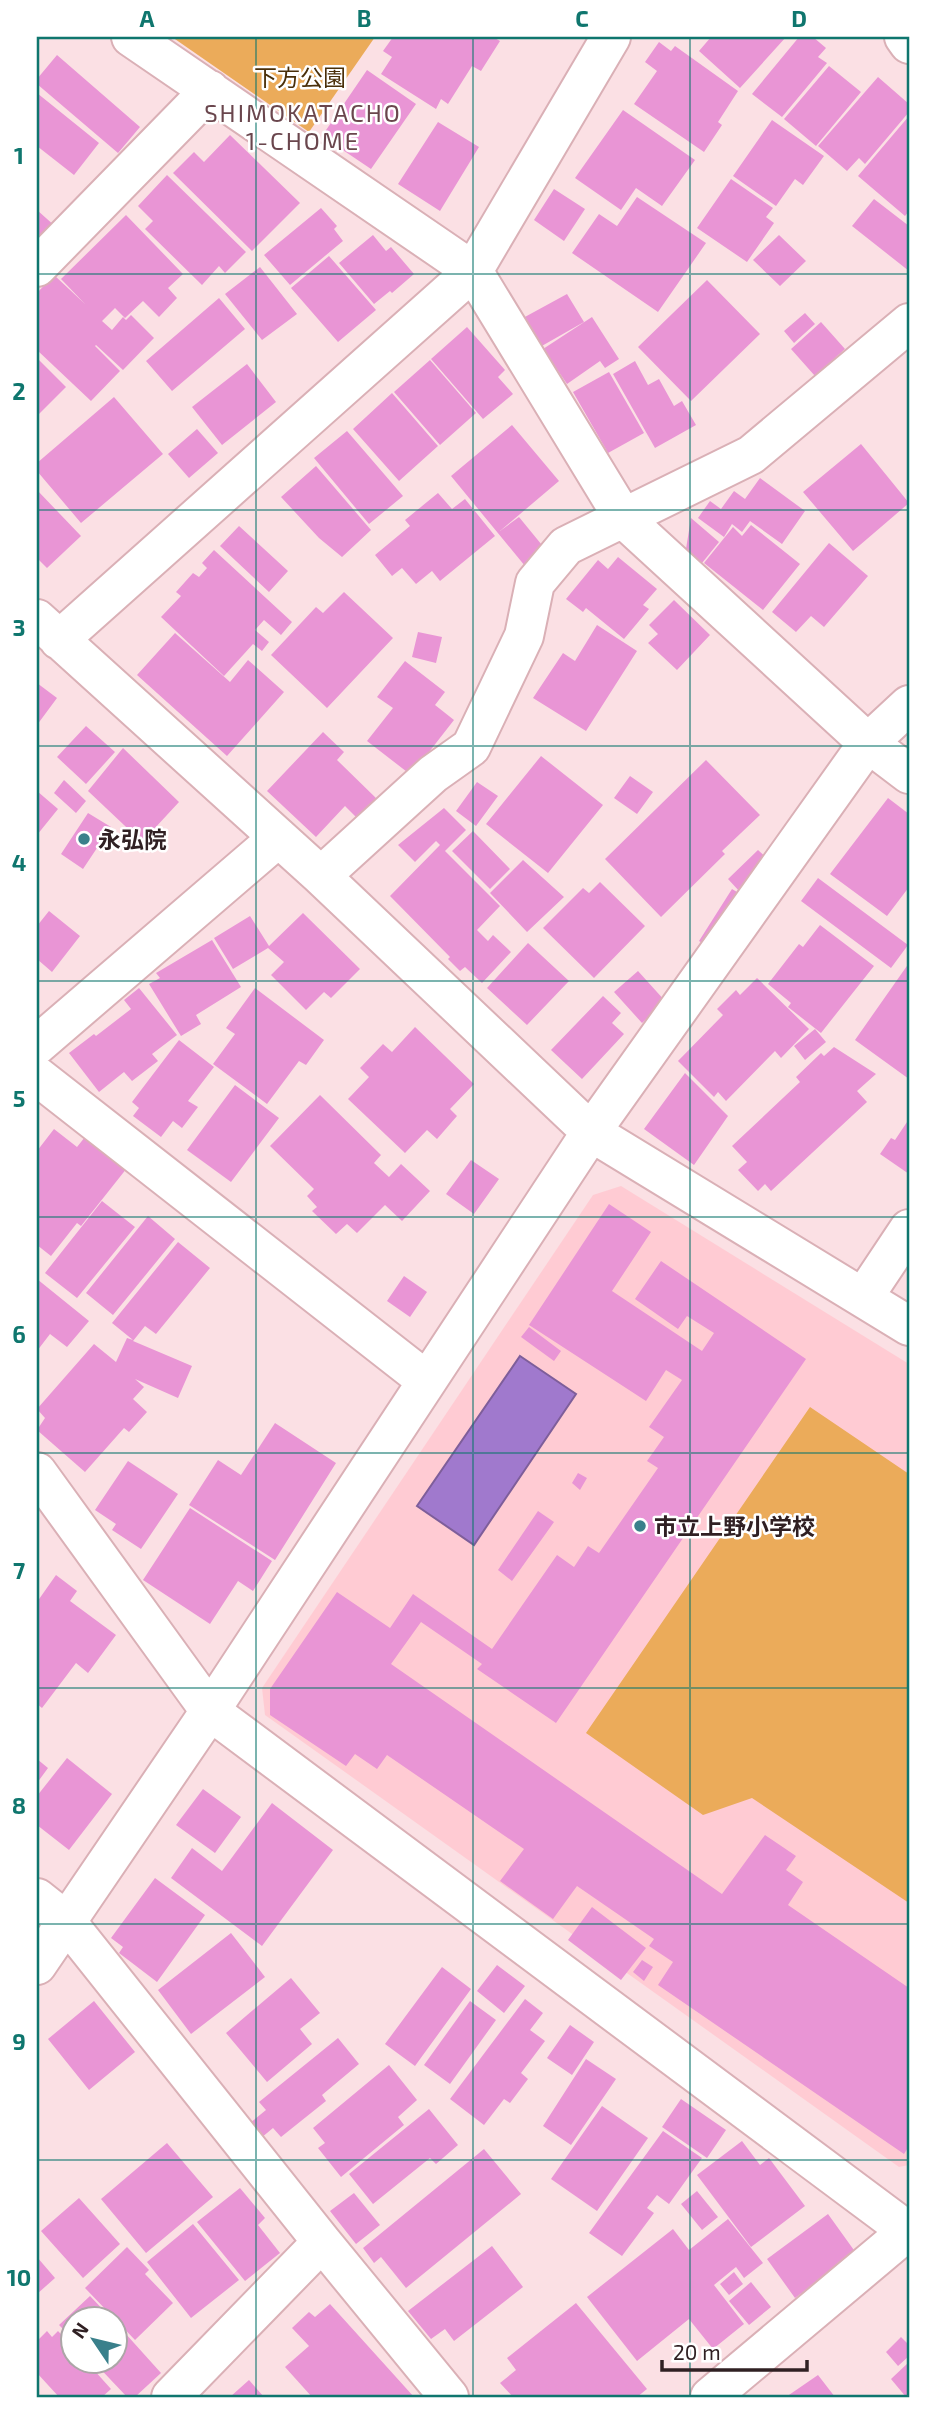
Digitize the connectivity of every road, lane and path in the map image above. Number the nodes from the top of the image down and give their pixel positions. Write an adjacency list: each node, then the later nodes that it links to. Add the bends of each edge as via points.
1 (131, 37): 5 (street)
2 (611, 37): 7 (street)
3 (904, 37): 4 (street)
4 (909, 44)
5 (210, 90): 6 (street); 7 (street)
6 (37, 267)
7 (473, 271): 9 (street); 10 (street)
8 (909, 323): 9 (street, via 751,455)
9 (624, 519): 12 (street); 15 (street, via 566,546 535,583 524,636 471,747 433,774)
10 (48, 629): 14 (street)
11 (909, 705): 12 (street)
12 (868, 743): 13 (street); 18 (street)
13 (909, 774)
14 (278, 838): 15 (street); 16 (street)
15 (321, 876): 18 (street)
16 (37, 1045)
17 (37, 1076): 22 (street)
18 (591, 1132): 20 (street); 22 (street)
19 (909, 1229): 20 (street)
20 (863, 1298): 21 (street)
21 (909, 1326)
22 (427, 1381): 24 (street)
23 (37, 1472): 24 (street)
24 (210, 1711): 26 (street); 28 (street)
25 (37, 1898): 26 (street)
26 (66, 1922): 27 (street); 29 (street)
27 (37, 1965)
28 (909, 2231): 32 (street)
29 (322, 2242): 30 (street); 31 (street)
30 (171, 2397)
31 (449, 2397)
32 (710, 2397)

